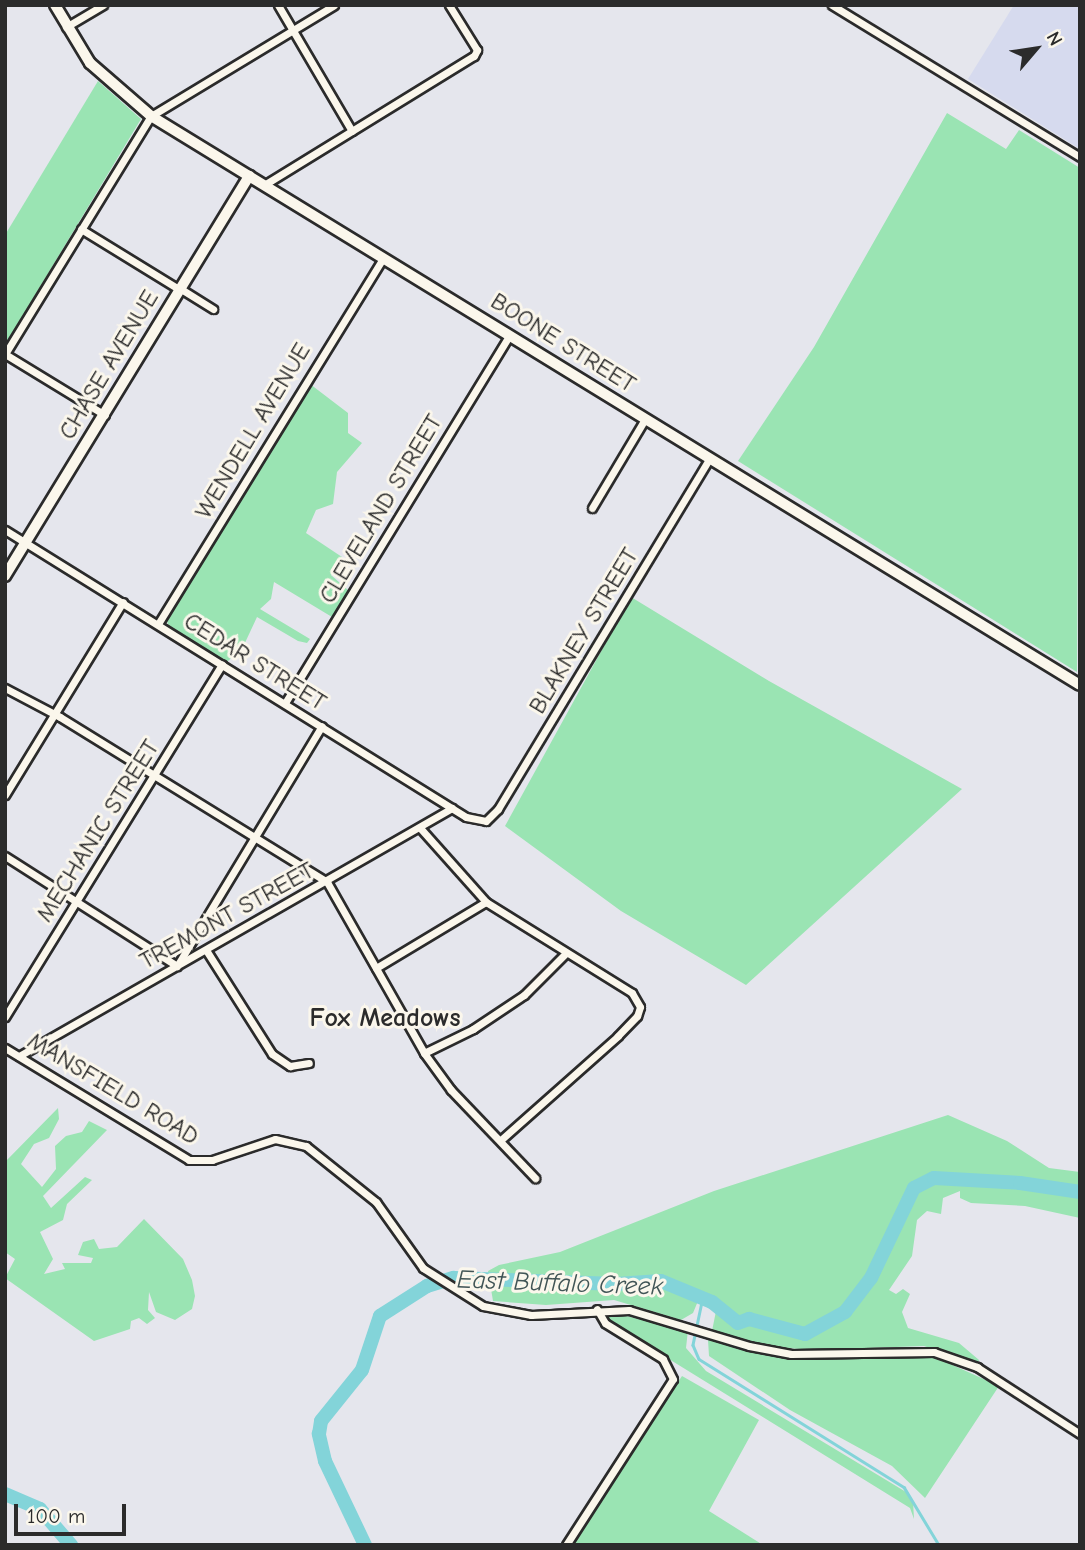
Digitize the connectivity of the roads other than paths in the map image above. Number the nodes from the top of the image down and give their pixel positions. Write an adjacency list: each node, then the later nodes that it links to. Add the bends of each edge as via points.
1 (55, 5): 7 (street, BOONE STREET)
2 (103, 5): 7 (street)
3 (278, 5): 8 (street)
4 (334, 5): 8 (street)
5 (449, 5): 10 (street, via 477,50 468,62)
6 (832, 5): 11 (street)
7 (66, 28): 9 (street, BOONE STREET, via 106,80)
8 (293, 30): 9 (street); 10 (street)
9 (151, 116): 12 (street, BOONE STREET); 14 (street)
10 (352, 131): 13 (street)
11 (1080, 157)
12 (249, 176): 13 (street, BOONE STREET); 16 (street, CHASE AVENUE)
13 (264, 185): 15 (street, BOONE STREET)
14 (81, 229): 16 (street); 19 (street)
15 (383, 258): 18 (street, BOONE STREET); 28 (street, WENDELL AVENUE)
16 (180, 289): 17 (street); 20 (street, CHASE AVENUE)
17 (213, 309)
18 (510, 335): 21 (street, BOONE STREET); 32 (street, CLEVELAND STREET)
19 (5, 354): 20 (street)
20 (105, 415): 25 (street, CHASE AVENUE)
21 (646, 419): 22 (street, BOONE STREET); 23 (street)
22 (710, 457): 30 (street, BOONE STREET); 38 (street, BLAKNEY STREET, via 498,809)
23 (592, 508)
24 (5, 530): 25 (street, CEDAR STREET)
25 (26, 542): 26 (street, CHASE AVENUE); 27 (street, CEDAR STREET)
26 (5, 576)
27 (123, 602): 28 (street, CEDAR STREET); 33 (street)
28 (158, 625): 29 (street, CEDAR STREET)
29 (222, 664): 32 (street, CEDAR STREET); 35 (street, MECHANIC STREET)
30 (1080, 685)
31 (5, 688): 33 (street)
32 (285, 703): 34 (street, CEDAR STREET)
33 (54, 715): 35 (street); 36 (street)
34 (322, 726): 37 (street, CEDAR STREET); 40 (street)
35 (153, 775): 40 (street); 43 (street, MECHANIC STREET)
36 (5, 795)
37 (452, 808): 38 (street, CEDAR STREET, via 473,820); 39 (street, TREMONT STREET)
38 (486, 821)
39 (421, 829): 42 (street, TREMONT STREET); 44 (street)
40 (253, 837): 42 (street); 47 (street)
41 (5, 856): 43 (street)
42 (327, 882): 45 (street, TREMONT STREET); 48 (street)
43 (77, 901): 47 (street); 49 (street, MECHANIC STREET)
44 (486, 902): 46 (street); 48 (street)
45 (206, 950): 47 (street, TREMONT STREET); 53 (street, via 272,1054 290,1066)
46 (566, 953): 51 (street, via 524,995 473,1029); 54 (street, via 632,993 640,1007 638,1016)
47 (177, 965): 52 (street, TREMONT STREET)
48 (376, 968): 51 (street)
49 (5, 1017)
50 (5, 1048): 52 (street, MANSFIELD ROAD)
51 (424, 1053): 54 (street, via 452,1090)
52 (19, 1056): 56 (street, MANSFIELD ROAD, via 190,1160 212,1160 281,1139 313,1151 372,1197 411,1255 430,1274 475,1302 522,1315)
53 (309, 1063)
54 (501, 1140): 55 (street)
55 (535, 1178)
56 (597, 1309): 57 (street, via 639,1311 791,1353 907,1349 945,1355 976,1367); 58 (street, via 606,1323 663,1359 673,1379)
57 (1080, 1434)
58 (566, 1545)

